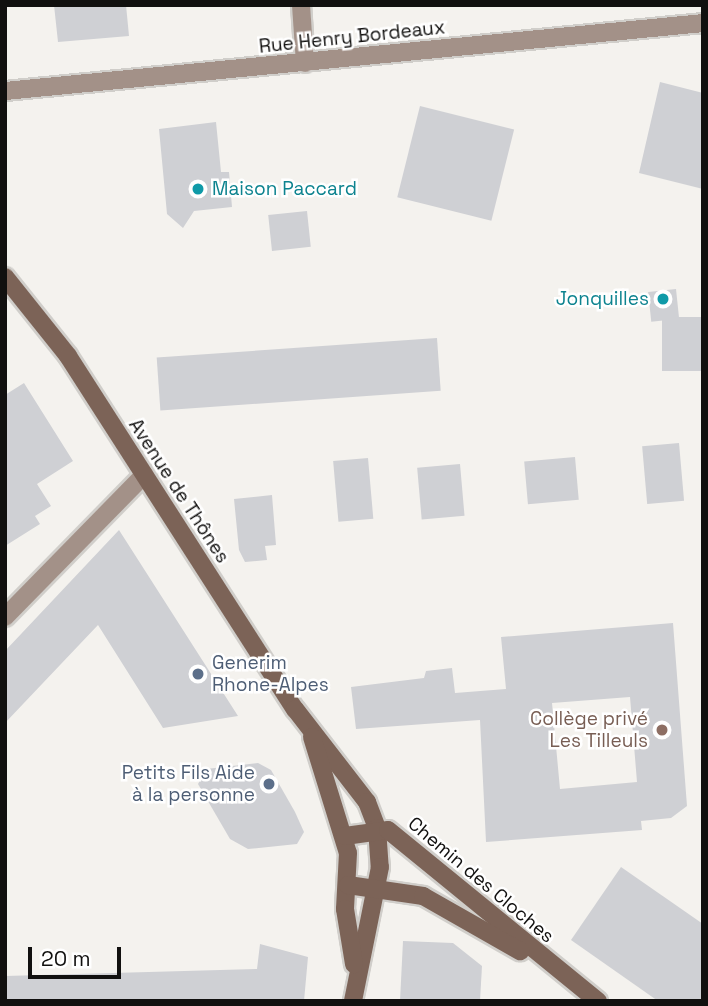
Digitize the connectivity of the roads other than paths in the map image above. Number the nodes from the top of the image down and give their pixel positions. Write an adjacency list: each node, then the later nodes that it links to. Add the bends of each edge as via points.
1 (301, 5): 3 (street)
2 (703, 23): 3 (street, Rue Henry Bordeaux)
3 (305, 63): 4 (street, Rue Henry Bordeaux)
4 (5, 91)
5 (5, 276): 6 (main road, Avenue de Thônes, via 68,356)
6 (144, 475): 7 (street); 8 (main road, Avenue de Thônes)
7 (5, 617)
8 (312, 734): 9 (main road, Avenue de Thônes, via 350,776); 10 (main road, Avenue de Thônes)
9 (377, 828): 10 (main road, Chemin des Cloches); 12 (main road, Avenue de Thônes); 13 (main road, Chemin des Cloches, via 388,830)
10 (345, 836): 11 (main road, Avenue de Thônes)
11 (348, 885): 12 (main road, Chemin des Cloches); 14 (main road, Avenue de Thônes, via 345,909)
12 (379, 887): 13 (main road, Chemin des Cloches, via 423,896); 14 (main road, Avenue de Thônes)
13 (548, 965): 16 (main road, Chemin des Cloches)
14 (356, 971): 15 (main road, Avenue de Thônes)
15 (352, 1001)
16 (598, 1001)

